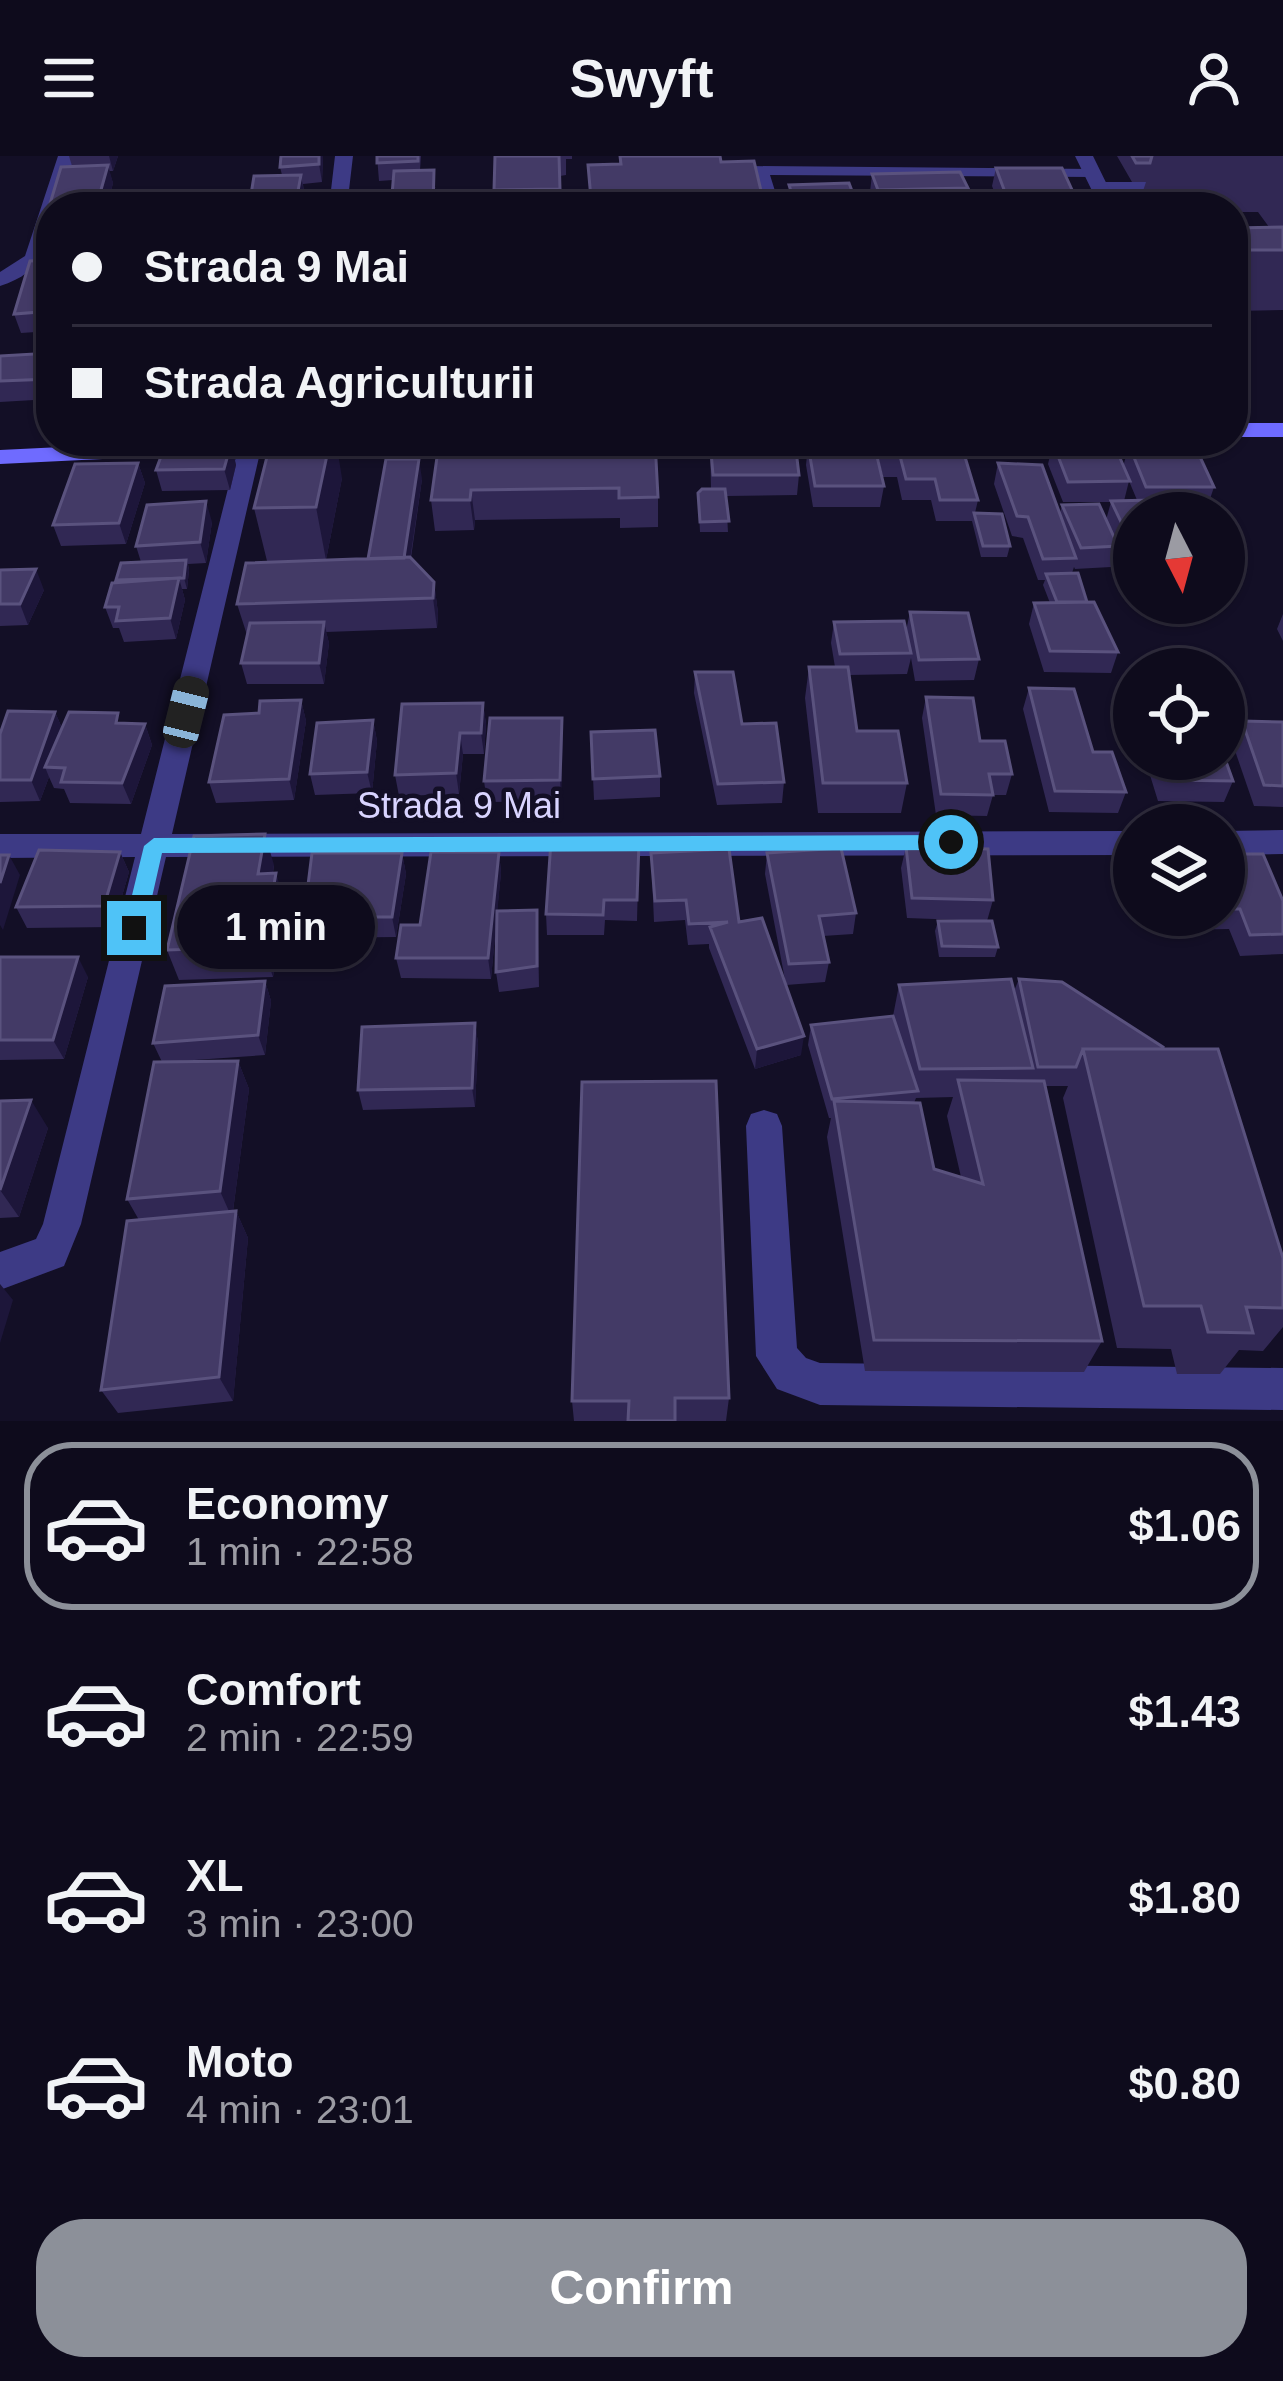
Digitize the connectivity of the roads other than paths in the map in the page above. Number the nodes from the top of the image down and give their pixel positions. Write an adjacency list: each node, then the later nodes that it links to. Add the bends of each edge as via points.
1 (67, 156): 7 (street)
2 (344, 156): 8 (street)
3 (738, 170): 4 (lane)
4 (761, 170): 5 (lane); 9 (lane)
5 (1092, 172): 6 (lane)
6 (1184, 186)
7 (55, 192)
8 (340, 192)
9 (768, 192)
10 (36, 251): 11 (street, via 27,266)
11 (0, 280)
12 (1248, 430): 13 (street)
13 (1283, 430)
14 (36, 455): 16 (street)
15 (247, 456): 21 (street)
16 (0, 457)
17 (1113, 842): 21 (street, Strada 9 Mai)
18 (1245, 842): 19 (street)
19 (1283, 842)
20 (0, 846): 21 (street, Strada 9 Mai)
21 (154, 846): 23 (street, via 50,1253)
22 (764, 1126): 24 (street, via 778,1356 792,1374 820,1384)
23 (0, 1271)
24 (1283, 1389)

